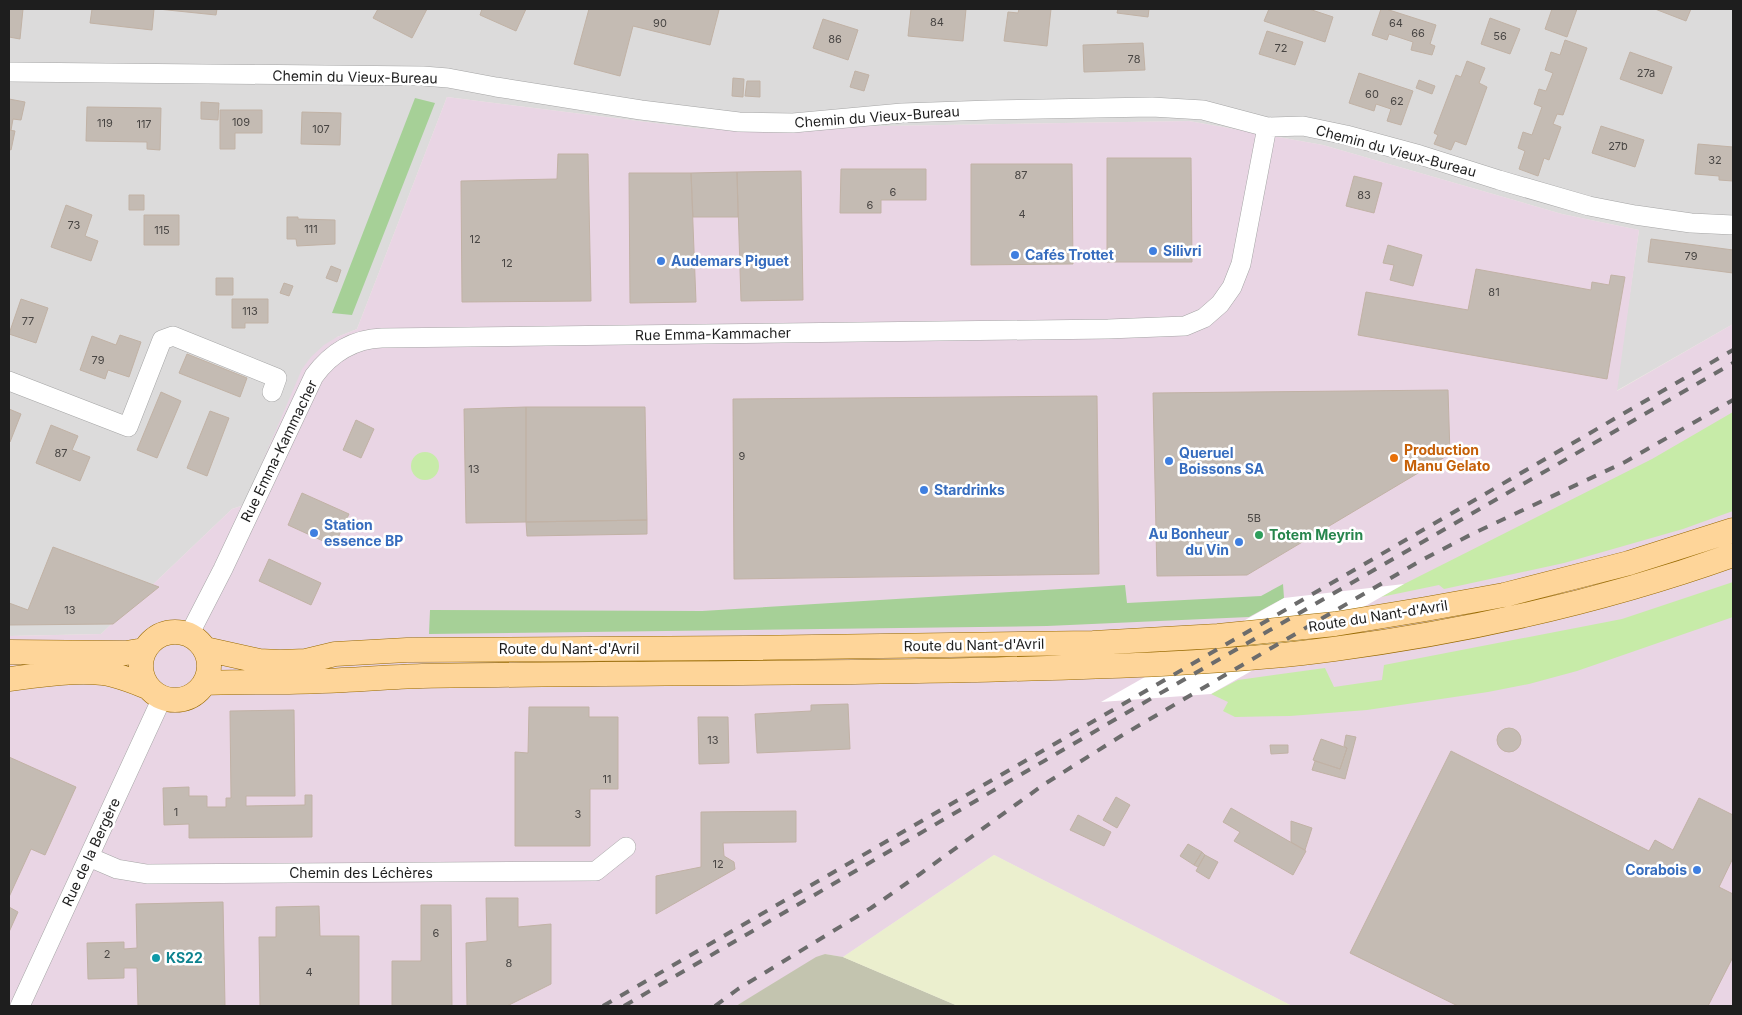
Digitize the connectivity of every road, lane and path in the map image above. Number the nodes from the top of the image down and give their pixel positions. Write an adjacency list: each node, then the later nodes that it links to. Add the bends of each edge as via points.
1 (9, 72): 2 (street, Chemin du Vieux-Bureau, via 423,76 739,122 793,123 902,113 1152,107 1203,110)
2 (1267, 127): 3 (street, Chemin du Vieux-Bureau, via 1303,126 1346,135 1589,206 1691,223); 8 (street, Rue Emma-Kammacher, via 1241,264 1232,287 1204,318 1185,326 382,338 345,347 329,358 314,376 223,570)
3 (1733, 225)
4 (9, 380): 5 (street, via 128,427 162,340 172,336 277,378)
5 (272, 392)
6 (1733, 530): 8 (main road, Route du Nant-d'Avril, via 1629,563 1504,594 1336,624 1218,636 1074,643 407,650 335,654 306,661 280,662 251,660)
7 (1733, 555): 12 (main road, Route du Nant-d'Avril, via 1638,586 1504,620 1332,649 1224,660 1092,667 418,676)
8 (197, 642): 9 (main road, via 177,632 152,640); 12 (main road, via 209,660)
9 (144, 650): 10 (main road, via 126,654); 13 (main road, via 142,676)
10 (9, 652)
11 (9, 679): 13 (main road, via 59,673 103,673 127,678)
12 (205, 683): 13 (main road, via 191,697 182,700 172,700)
13 (155, 693): 15 (street, Rue de la Bergère)
14 (626, 847): 15 (street, Chemin des Léchères, via 596,871 147,874 117,869)
15 (89, 857): 16 (street, Rue de la Bergère)
16 (20, 1006)

